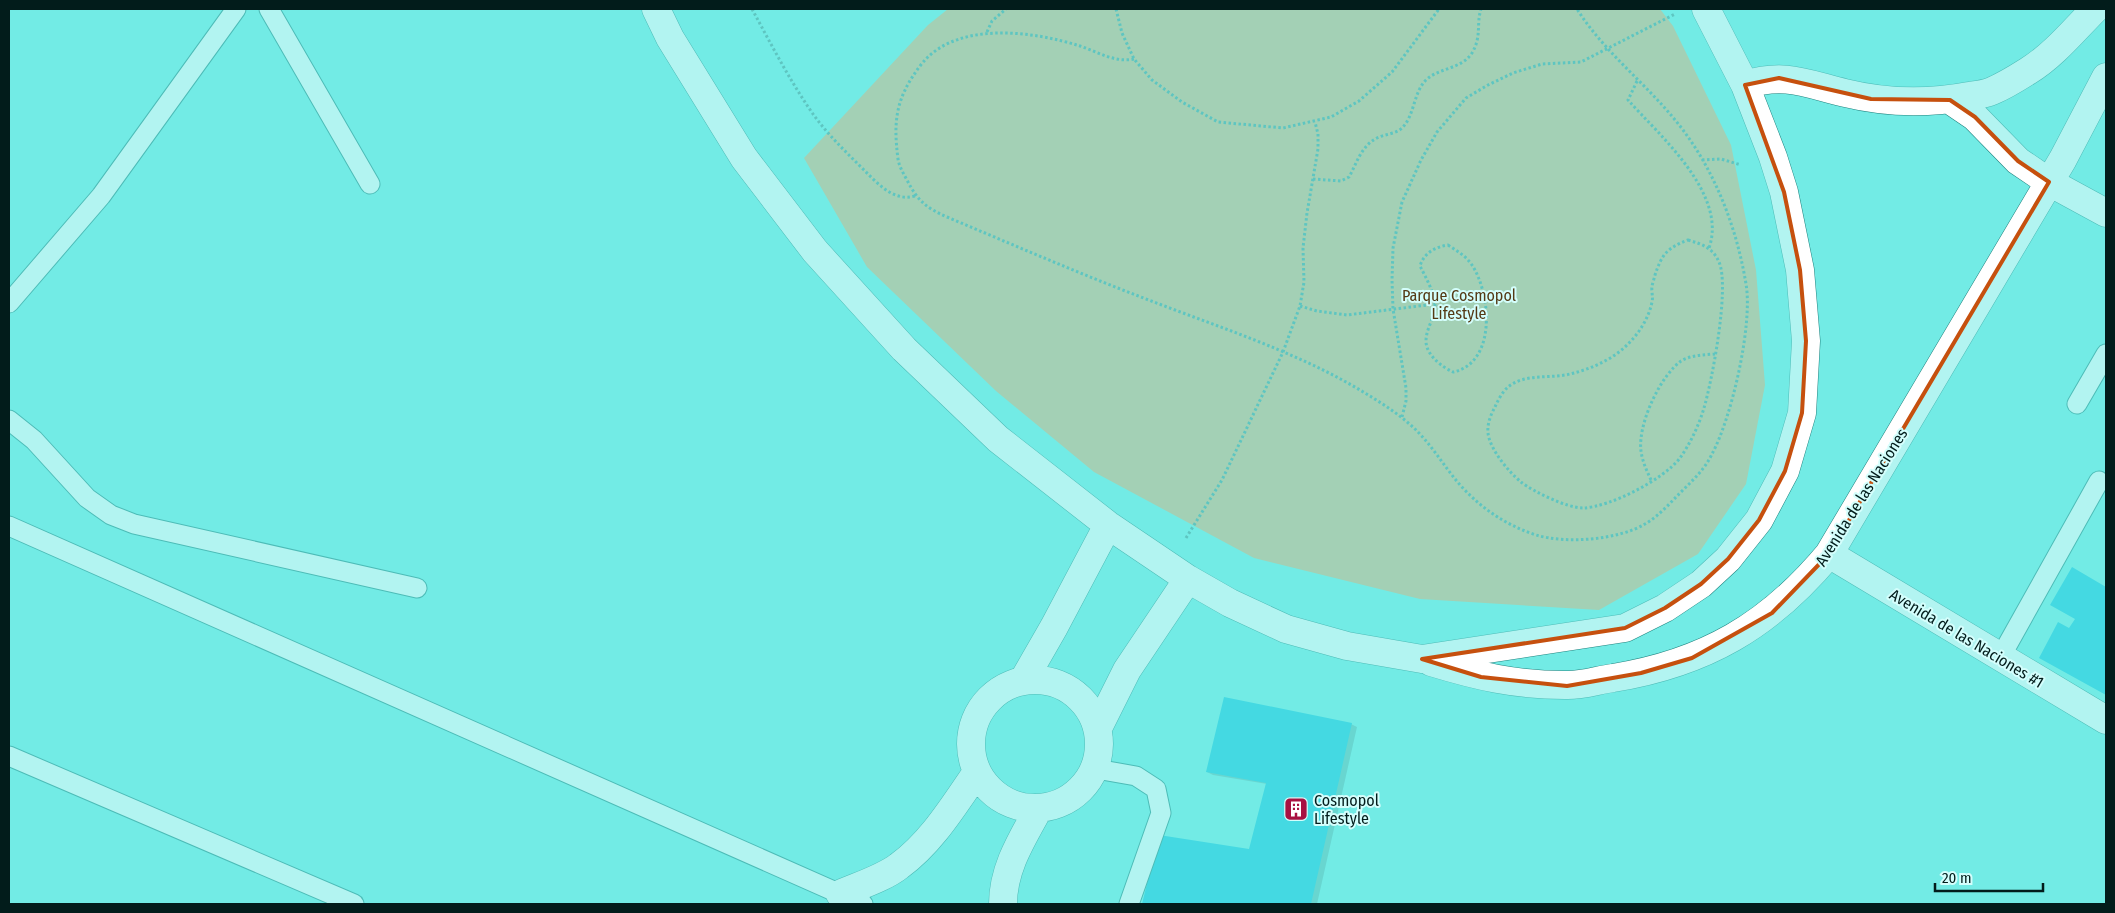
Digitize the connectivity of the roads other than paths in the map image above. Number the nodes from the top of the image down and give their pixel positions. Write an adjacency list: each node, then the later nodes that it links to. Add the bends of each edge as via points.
1 (236, 9): 12 (lane, via 101,196)
2 (269, 9): 10 (lane)
3 (656, 9): 17 (street, via 670,38 744,158 815,251 904,350 998,439)
4 (1706, 9): 7 (street)
5 (2095, 9): 8 (street, via 2029,71 1991,92)
6 (2106, 77): 9 (street, Avenida de las Naciones)
7 (1745, 85): 8 (street, via 1779,78 1813,83 1871,99 1910,102); 23 (street, via 1784,192 1800,270 1806,341 1802,413 1785,470 1759,520 1728,559 1701,584 1665,608 1625,628)
8 (1950, 100): 9 (street, via 1975,117 2018,161)
9 (2050, 182): 11 (street); 19 (street, Avenida de las Naciones)
10 (370, 184)
11 (2106, 213)
12 (9, 303)
13 (2106, 354): 14 (lane)
14 (2077, 404)
15 (9, 420): 21 (lane, via 34,440 87,498 111,515 134,524)
16 (2099, 481): 22 (lane)
17 (1108, 525): 20 (street); 24 (street)
18 (9, 526): 31 (lane)
19 (1829, 554): 22 (street, Avenida de las Naciones #1); 23 (street, Avenida de las Naciones, via 1808,580 1772,612 1734,638 1692,658 1641,673 1567,686 1519,683 1481,677)
20 (1178, 572): 23 (street, via 1230,603 1286,629 1347,646); 26 (street)
21 (417, 588)
22 (2000, 658): 25 (street, Avenida de las Naciones #1)
23 (1422, 659)
24 (1023, 681): 26 (street, via 1055,682 1075,692 1090,708); 29 (street, via 994,693 980,710 972,730 971,752)
25 (2106, 720)
26 (1098, 728): 28 (street, via 1100,748)
27 (9, 756): 32 (lane)
28 (1096, 769): 30 (street, via 1084,787 1068,800); 34 (lane, via 1136,776 1156,789 1161,813)
29 (977, 772): 30 (street, via 990,790 1007,802); 31 (street, via 938,828 919,849 898,868)
30 (1039, 808): 33 (street, via 1011,859 1003,888)
31 (851, 899)
32 (354, 904)
33 (1003, 904)
34 (1129, 904)

